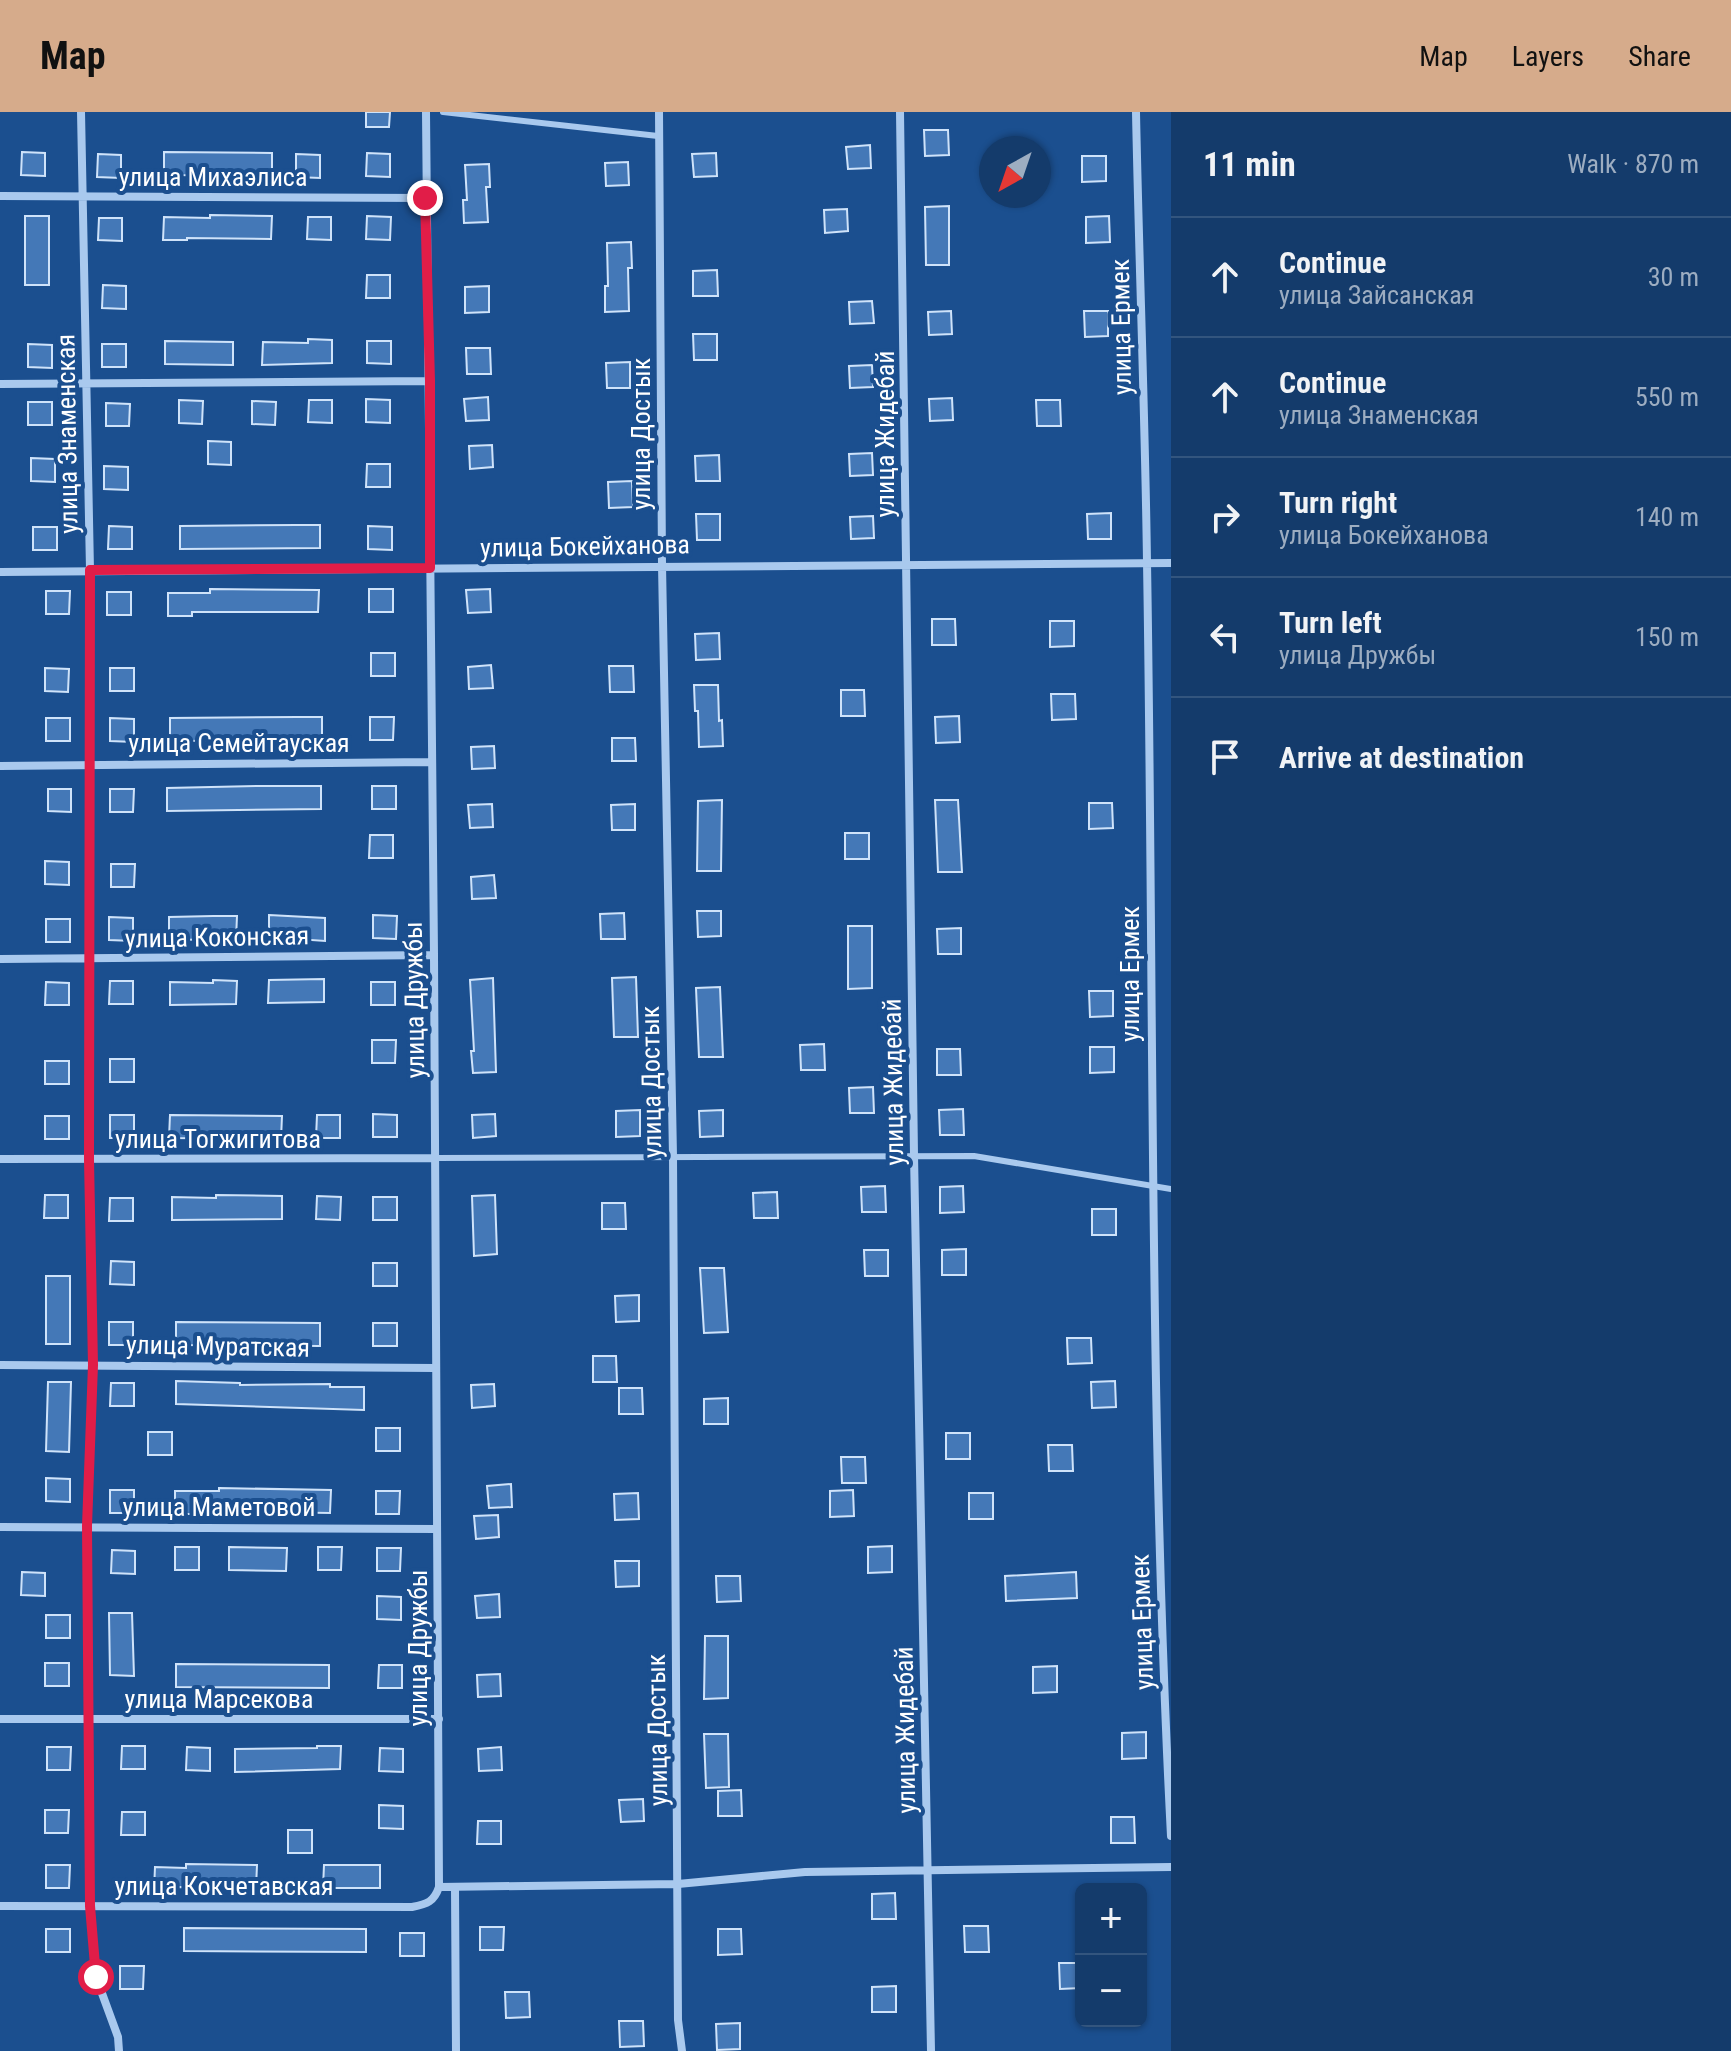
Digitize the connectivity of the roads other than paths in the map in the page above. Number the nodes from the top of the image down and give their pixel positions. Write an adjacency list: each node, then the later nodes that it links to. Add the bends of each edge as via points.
1 (81, 112): 9 (street, улица Знаменская)
2 (426, 112): 10 (street, улица Дружбы)
3 (443, 112): 7 (lane)
4 (659, 112): 7 (street, улица Достык)
5 (900, 112): 17 (street, улица Жидебай)
6 (1136, 112): 14 (street, улица Ермек)
7 (658, 136): 16 (street, улица Достык)
8 (0, 196): 9 (street, улица Михаэлиса)
9 (81, 196): 10 (street, улица Михаэлиса); 12 (street, улица Знаменская)
10 (425, 198): 11 (street, улица Дружбы)
11 (430, 381): 12 (street); 18 (street, улица Дружбы)
12 (86, 382): 13 (street); 19 (street, улица Знаменская)
13 (0, 384)
14 (1147, 562): 15 (street, улица Бокейханова); 17 (street, улица Бокейханова); 32 (street, улица Ермек)
15 (1171, 563)
16 (662, 565): 17 (street, улица Бокейханова); 18 (street, улица Бокейханова); 28 (street, улица Достык)
17 (905, 565): 27 (street, улица Жидебай)
18 (430, 568): 19 (street, улица Бокейханова); 21 (street, улица Дружбы)
19 (90, 570): 20 (street, улица Бокейханова); 22 (street, улица Знаменская)
20 (0, 572)
21 (430, 762): 22 (street, улица Семейтауская); 24 (street, улица Дружбы)
22 (88, 763): 23 (street, улица Семейтауская); 25 (street, улица Знаменская)
23 (0, 766)
24 (434, 955): 25 (street, улица Коконская); 29 (street, улица Дружбы)
25 (90, 958): 26 (street, улица Коконская); 31 (street, улица Знаменская)
26 (0, 959)
27 (914, 1155): 28 (lane); 32 (lane, via 974,1156); 45 (street, улица Жидебай)
28 (673, 1156): 29 (lane); 46 (street, улица Достык)
29 (435, 1158): 31 (street, улица Тогжигитова); 36 (street, улица Дружбы)
30 (0, 1159): 31 (street, улица Тогжигитова)
31 (89, 1160): 35 (street, улица Знаменская)
32 (1152, 1185): 33 (lane); 43 (street, улица Ермек)
33 (1171, 1189)
34 (0, 1365): 35 (street, улица Муратская)
35 (93, 1365): 36 (street, улица Муратская); 37 (street, улица Знаменская)
36 (435, 1368): 39 (street, улица Дружбы)
37 (87, 1526): 38 (street, улица Маметовой); 39 (street, улица Маметовой); 41 (street, улица Знаменская)
38 (0, 1527)
39 (437, 1529): 42 (street, улица Дружбы)
40 (0, 1719): 41 (street, улица Марсекова)
41 (89, 1719): 42 (street, улица Марсекова); 50 (street, улица Знаменская)
42 (439, 1719): 47 (street, улица Дружбы)
43 (1171, 1836)
44 (1171, 1867): 45 (street)
45 (928, 1871): 46 (street, via 805,1872); 54 (street, улица Жидебай)
46 (678, 1884): 48 (street); 53 (street, улица Достык)
47 (439, 1887): 48 (street); 50 (street, улица Кокчетавская, via 427,1904 412,1907)
48 (455, 1888): 52 (street)
49 (0, 1906): 50 (street, улица Кокчетавская)
50 (90, 1906): 51 (street, улица Знаменская, via 96,1977)
51 (119, 2051)
52 (456, 2051)
53 (682, 2051)
54 (931, 2051)

